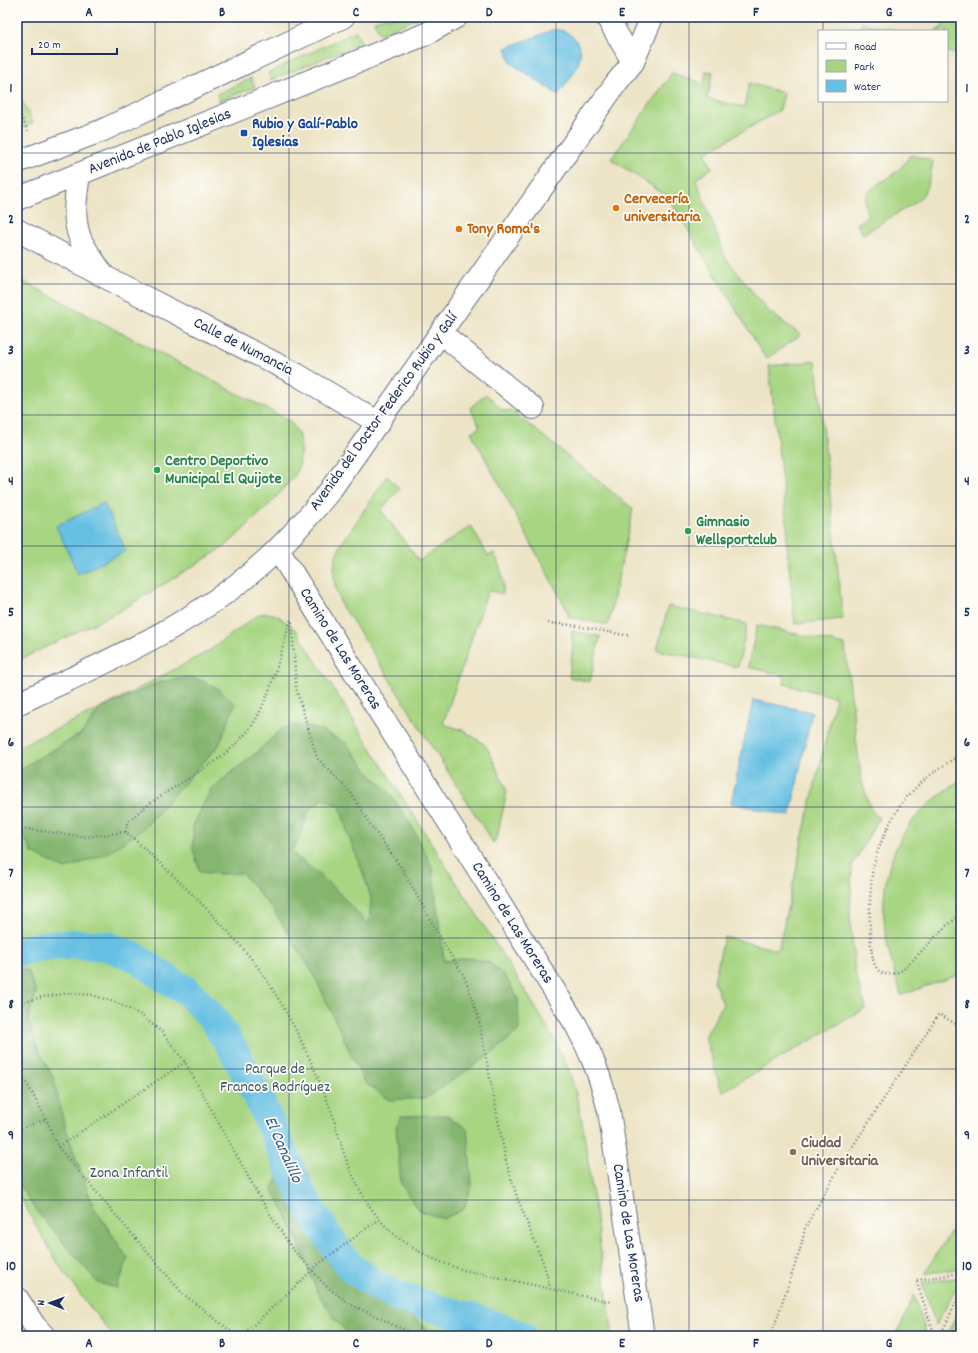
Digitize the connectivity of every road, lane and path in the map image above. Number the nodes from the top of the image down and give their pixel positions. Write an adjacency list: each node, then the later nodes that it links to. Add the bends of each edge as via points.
1 (343, 17): 8 (street, Avenida de Pablo Iglesias, via 101,131)
2 (456, 17): 9 (street, Avenida de Pablo Iglesias, via 426,34)
3 (607, 17): 5 (street)
4 (652, 17): 5 (street, Avenida del Doctor Federico Rubio y Galí)
5 (633, 62): 13 (street, Avenida del Doctor Federico Rubio y Galí)
6 (17, 109): 7 (path)
7 (29, 133)
8 (17, 162)
9 (79, 174): 10 (street, Avenida de Pablo Iglesias); 12 (street, Calle de Numancia, via 74,204 80,240)
10 (17, 199)
11 (17, 230): 12 (street, Calle de Numancia)
12 (105, 277): 15 (street, Calle de Numancia, via 296,374)
13 (441, 333): 14 (street); 15 (street, Avenida del Doctor Federico Rubio y Galí)
14 (533, 408)
15 (379, 423): 16 (street, Avenida del Doctor Federico Rubio y Galí, via 329,492)
16 (278, 550): 19 (street, Avenida del Doctor Federico Rubio y Galí, via 232,588 176,625 126,653); 42 (street, Camino de Las Moreras, via 591,1052 609,1111)
17 (548, 623): 18 (path, via 571,624)
18 (630, 636)
19 (17, 704)
20 (961, 755): 23 (path, via 946,763 911,792 890,823 878,851 871,878 870,920 873,961 876,968 888,975 903,970 946,926)
21 (17, 828): 22 (path, via 86,837)
22 (126, 832): 31 (path, via 168,870 238,941 262,973 286,1012 316,1071 351,1171); 34 (path, via 127,823 139,811 212,763 237,743 253,724 267,695 292,616 296,688 317,758 351,793 402,869 464,976 478,1016 506,1161)
23 (961, 915)
24 (17, 1004): 26 (path, via 71,993 92,995 115,1002 139,1014 162,1032)
25 (961, 1027): 43 (path, via 939,1014 840,1166 805,1228)
26 (185, 1062): 30 (path); 32 (path, via 260,1198 291,1247)
27 (17, 1065): 28 (path)
28 (46, 1119): 29 (path); 30 (path)
29 (17, 1130)
30 (58, 1147): 39 (path, via 182,1293)
31 (378, 1220): 32 (path); 34 (path, via 402,1242 443,1264)
32 (312, 1271): 40 (path); 41 (path, via 326,1286 350,1304)
33 (961, 1273): 44 (path, via 916,1280)
34 (550, 1288): 37 (path)
35 (961, 1291): 45 (path)
36 (17, 1298): 38 (street)
37 (616, 1303)
38 (44, 1336)
39 (237, 1336)
40 (242, 1336)
41 (417, 1336)
42 (643, 1336)
43 (771, 1336)
44 (935, 1336)
45 (940, 1336)

